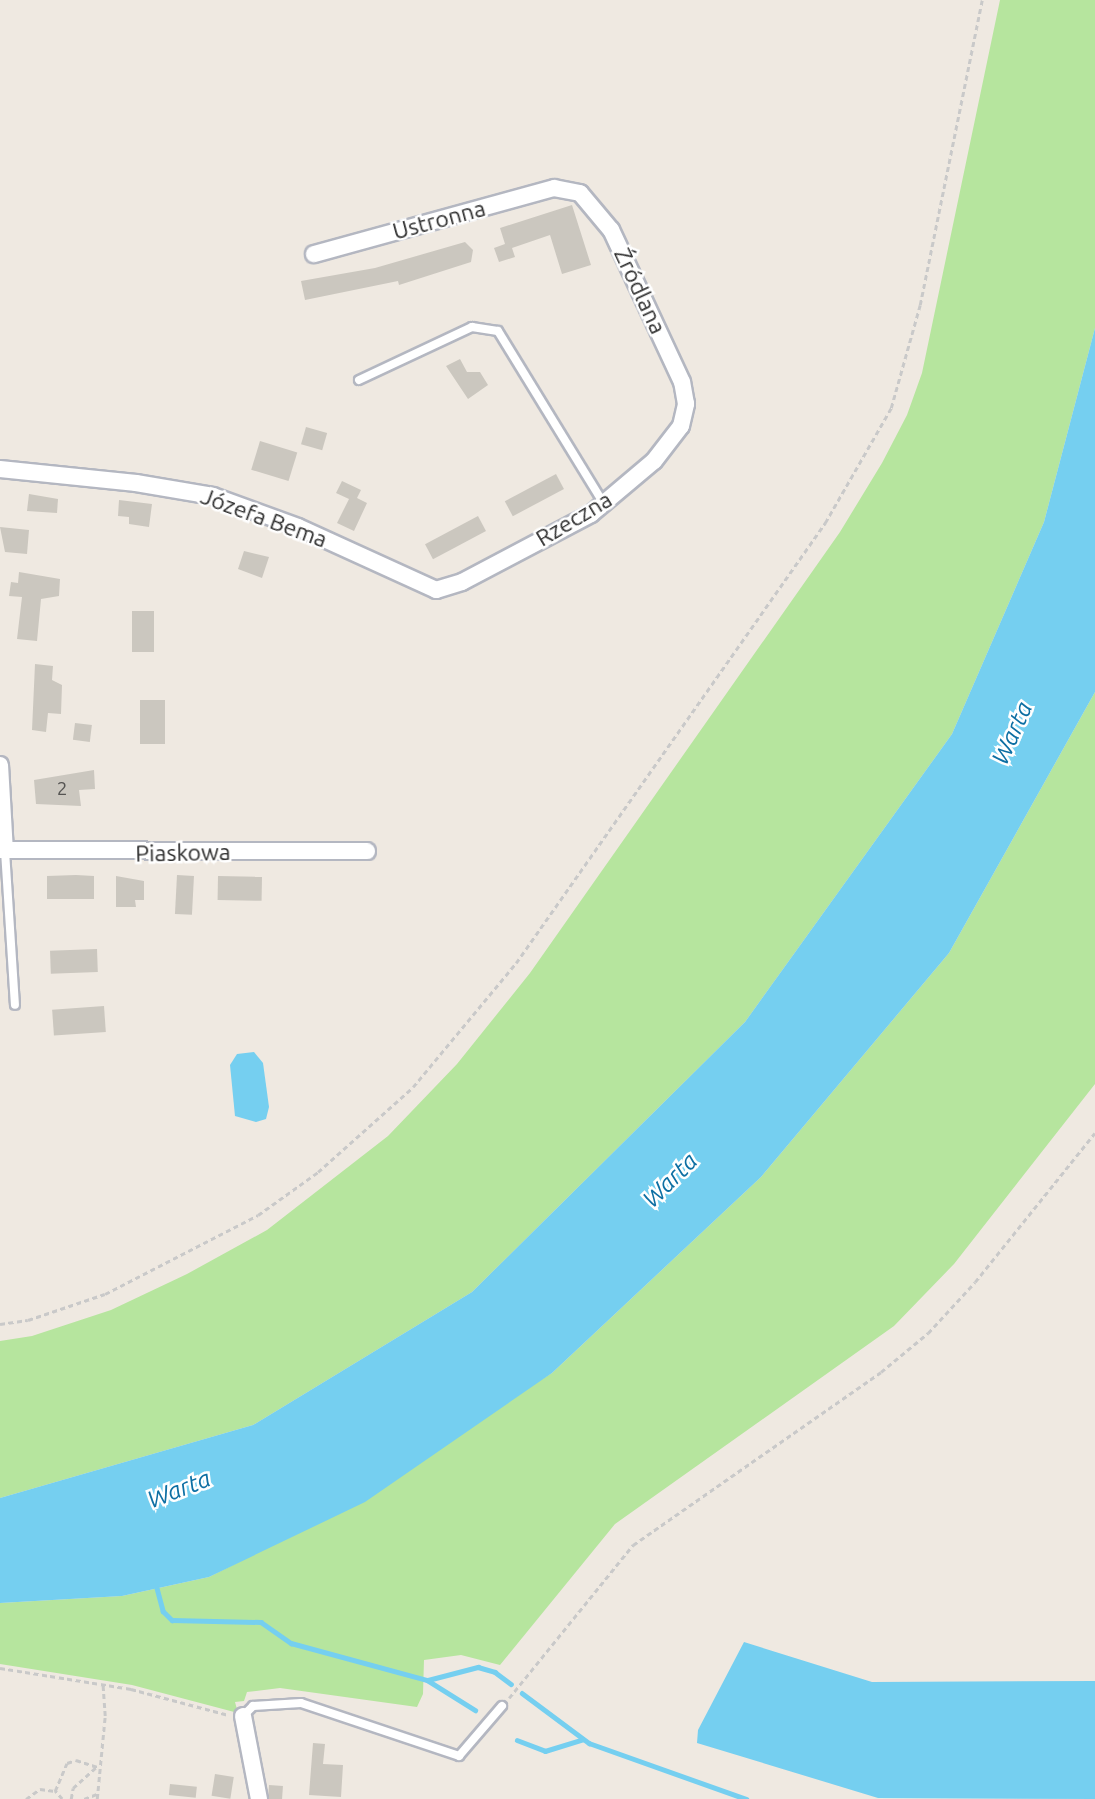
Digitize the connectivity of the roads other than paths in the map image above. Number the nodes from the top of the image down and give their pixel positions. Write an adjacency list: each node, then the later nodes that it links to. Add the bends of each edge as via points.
1 (564, 188): 2 (street, Ustronna); 4 (street, Źródlana, via 589,201 617,242 682,382)
2 (314, 254)
3 (359, 380): 6 (lane, via 472,327 498,331)
4 (685, 415): 6 (street, Rzeczna, via 664,450)
5 (0, 469): 7 (street, Józefa Bema, via 162,486 222,499 298,527)
6 (604, 505): 7 (street, Rzeczna, via 462,582)
7 (436, 590)
8 (0, 765): 9 (street)
9 (2, 850): 10 (street, Piaskowa); 11 (lane)
10 (367, 850)
11 (15, 1004)
12 (502, 1706): 13 (lane, via 459,1756 301,1703 253,1706)
13 (243, 1716): 14 (street)
14 (259, 1799)

